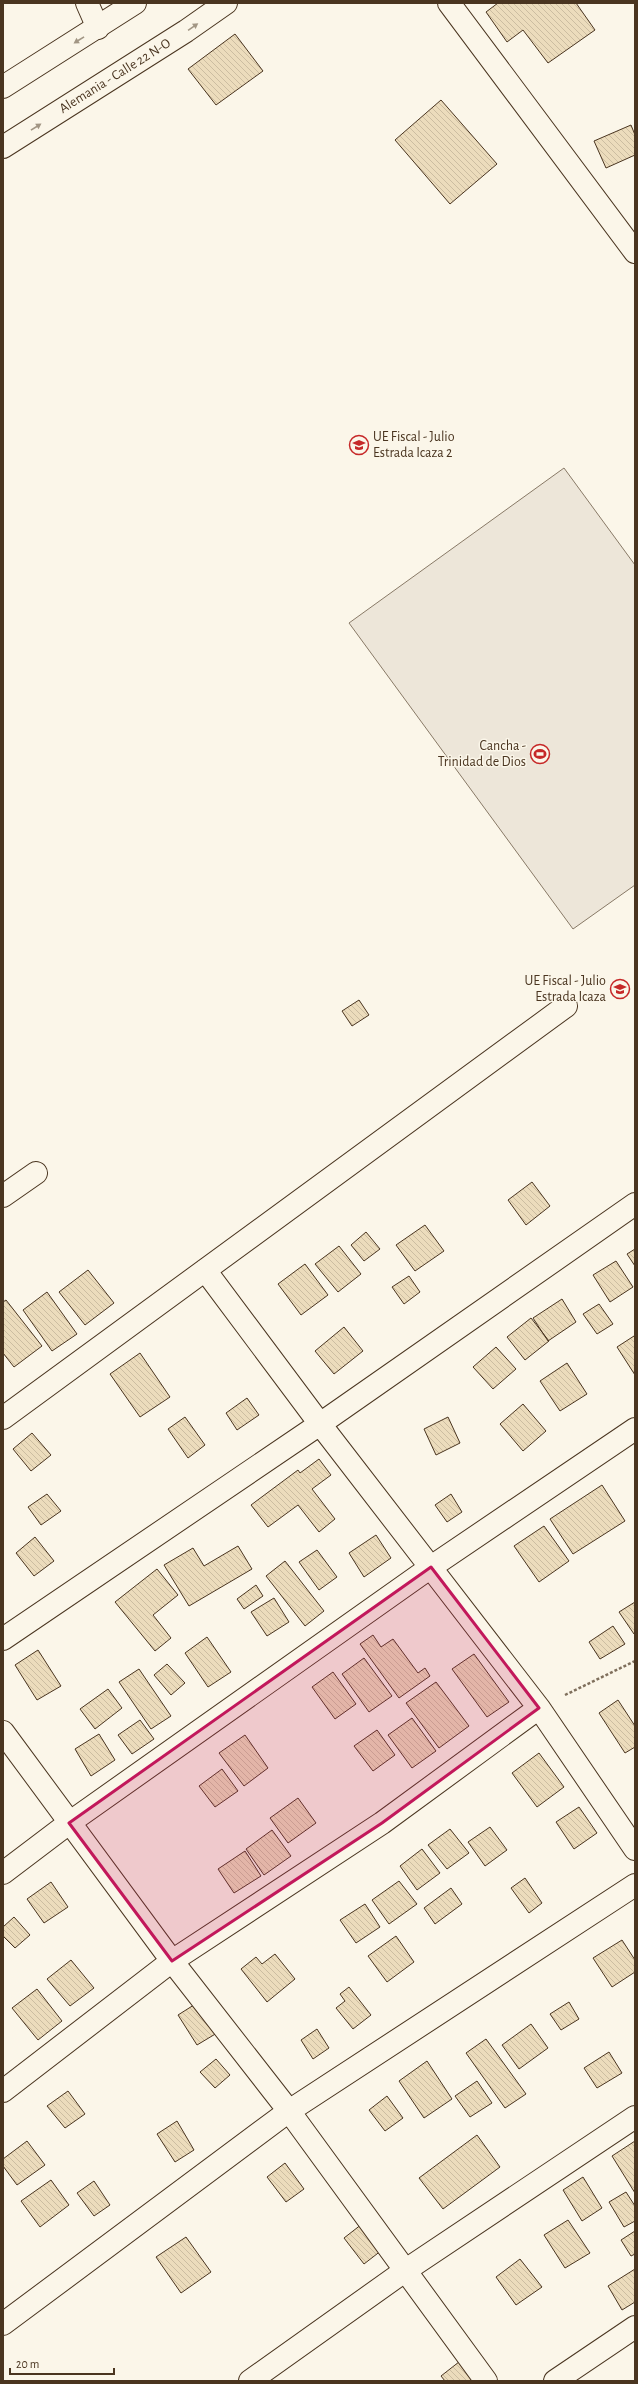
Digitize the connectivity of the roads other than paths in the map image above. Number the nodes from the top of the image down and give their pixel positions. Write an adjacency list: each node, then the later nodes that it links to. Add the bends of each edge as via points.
1 (87, 3): 5 (street)
2 (135, 3): 5 (street)
3 (226, 3): 7 (street, Alemania - Calle 22 N-O, one-way to 3)
4 (450, 3): 8 (street)
5 (98, 28): 6 (street, one-way to 6)
6 (3, 87)
7 (3, 148)
8 (635, 252)
9 (566, 1006): 13 (street)
10 (36, 1173): 11 (street)
11 (3, 1196)
12 (635, 1204): 15 (street)
13 (206, 1270): 14 (street); 15 (street)
14 (3, 1418)
15 (320, 1424): 17 (street); 18 (street)
16 (635, 1429): 17 (street)
17 (431, 1567): 19 (street); 21 (street)
18 (3, 1639)
19 (540, 1708): 22 (street); 25 (street, via 382,1823)
20 (3, 1732): 21 (street)
21 (69, 1823): 23 (street); 25 (street)
22 (635, 1849)
23 (3, 1873)
24 (635, 1885): 27 (street)
25 (172, 1961): 26 (street); 27 (street)
26 (3, 2091)
27 (288, 2111): 29 (street); 30 (street)
28 (635, 2117): 29 (street)
29 (406, 2270): 32 (street); 33 (street)
30 (3, 2324)
31 (635, 2327): 34 (street)
32 (250, 2381)
33 (486, 2381)
34 (554, 2381)

